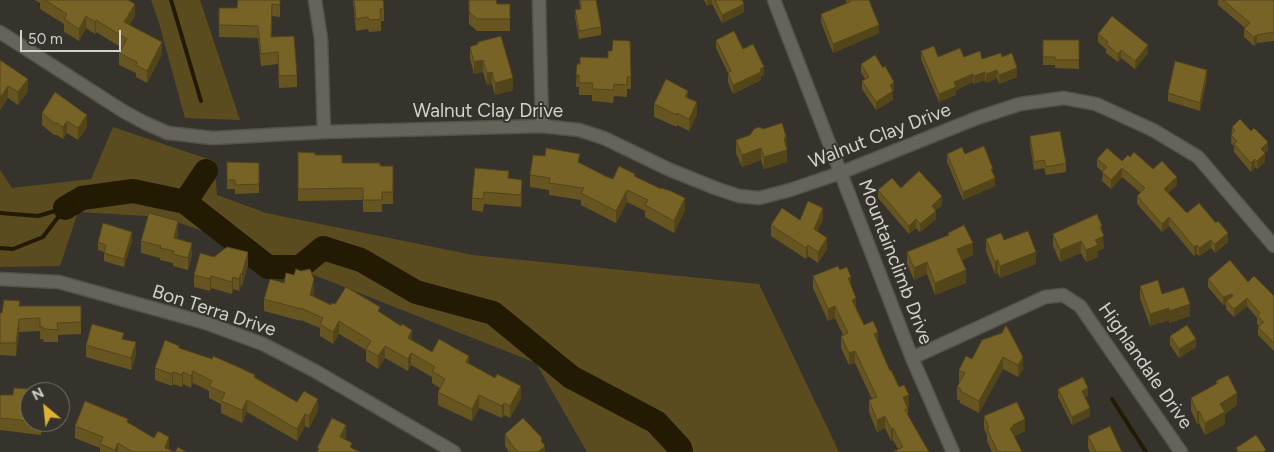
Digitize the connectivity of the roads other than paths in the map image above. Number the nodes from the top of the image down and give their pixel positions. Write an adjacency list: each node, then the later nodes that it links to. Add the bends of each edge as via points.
1 (315, 0): 6 (street, via 321,39)
2 (539, 0): 5 (street)
3 (774, 0): 7 (street, Mountainclimb Drive)
4 (0, 32): 6 (street, Walnut Clay Drive, via 123,111 168,132 213,138)
5 (542, 126): 6 (street, Walnut Clay Drive); 7 (street, Walnut Clay Drive, via 579,130 604,138 668,169 738,196 759,198)
6 (324, 132)
7 (840, 173): 8 (street, Walnut Clay Drive, via 977,118 1020,104 1064,98 1096,104 1153,130 1198,157); 10 (street, Mountainclimb Drive)
8 (1274, 246)
9 (0, 279): 11 (street, Bon Terra Drive, via 59,282 206,324 263,344)
10 (912, 358): 12 (street, Mountainclimb Drive); 13 (street, Highlandale Drive, via 1045,297 1063,295 1080,306)
11 (454, 452)
12 (953, 452)
13 (1181, 452)

